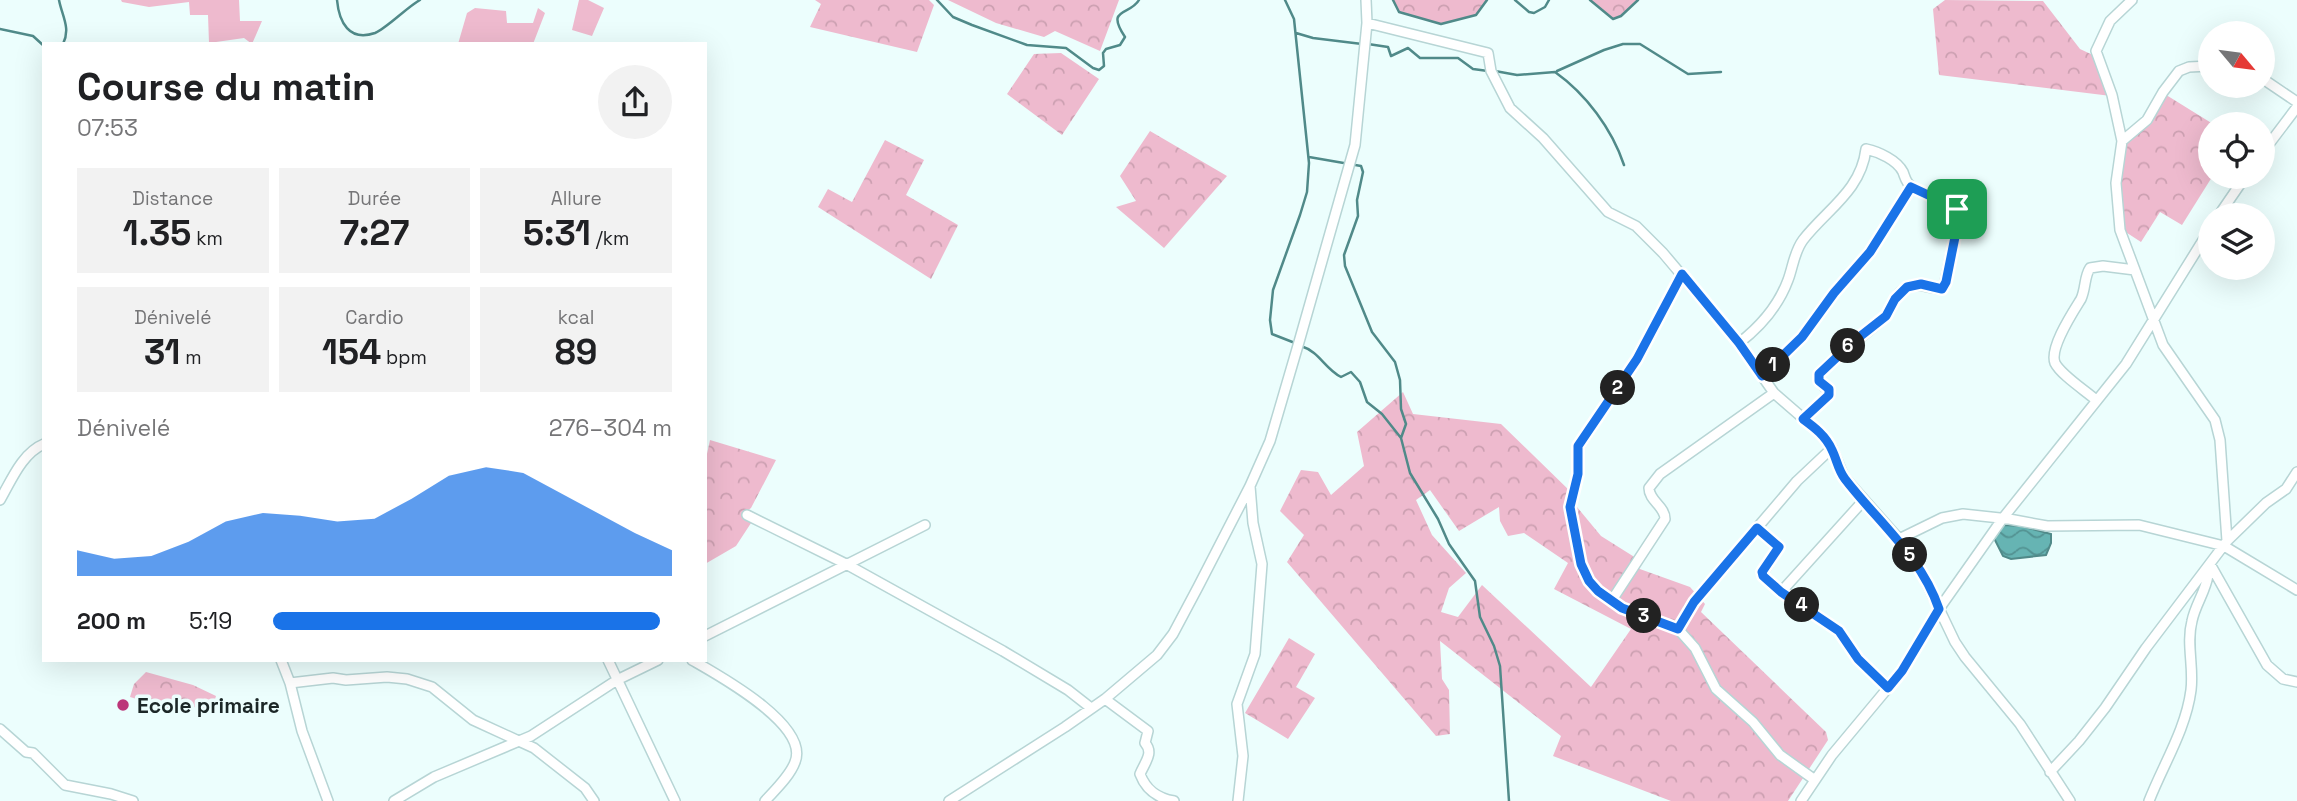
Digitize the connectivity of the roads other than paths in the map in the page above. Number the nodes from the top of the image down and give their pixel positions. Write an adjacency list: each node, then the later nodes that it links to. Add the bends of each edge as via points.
1 (1366, 0): 3 (street)
2 (2132, 0): 8 (street, via 2110,22 2096,51)
3 (1367, 23): 12 (street, via 1488,53 1491,71 1510,108 1544,138 1608,212 1636,226); 22 (street, via 1355,145 1270,441)
4 (2198, 67): 8 (street, via 2179,71 2147,120)
5 (2275, 88): 6 (street)
6 (2297, 105): 7 (street)
7 (2275, 135)
8 (2122, 141): 11 (street, via 2116,205)
9 (1911, 187): 14 (street, via 1896,163 1866,149 1864,164 1849,188 1802,241 1773,309); 15 (street, via 1870,252 1802,337); 18 (street, via 1960,212 1946,282 1942,289 1916,284 1900,292 1886,316 1819,374 1829,395)
10 (2198, 248): 13 (street)
11 (2135, 270): 13 (street); 17 (street, via 2090,268 2057,346 2054,357 2060,370)
12 (1682, 274): 14 (street); 35 (street, via 1637,359 1578,446 1578,474 1570,507 1576,544 1589,581)
13 (2154, 320): 17 (street); 30 (street, via 2163,345 2215,420)
14 (1739, 343): 15 (street)
15 (1762, 376): 16 (street)
16 (1774, 393): 18 (street); 35 (street, via 1653,482 1649,494 1665,519)
17 (2096, 400): 26 (street)
18 (1803, 419): 20 (street)
19 (42, 445): 23 (street, via 23,461)
20 (1832, 448): 24 (street, via 1843,477); 28 (street)
21 (2297, 472): 30 (street, via 2286,489 2266,502)
22 (1250, 486): 47 (street, via 1173,634 1157,655); 62 (street, via 1262,564 1261,592 1254,664 1237,704 1243,756)
23 (0, 500)
24 (1864, 500): 29 (street); 34 (street)
25 (747, 515): 31 (street)
26 (2003, 518): 29 (street, via 1963,513); 30 (street, via 2047,526 2139,525); 36 (street)
27 (925, 525): 31 (street)
28 (1757, 528): 34 (street, via 1779,547 1762,572); 37 (street, via 1694,602)
29 (1899, 539): 36 (street)
30 (2226, 544): 32 (street); 33 (street)
31 (846, 564): 38 (street); 48 (street, via 1003,651)
32 (2208, 568): 44 (street, via 2267,665 2283,679); 51 (street, via 2079,741); 64 (street, via 2190,634 2191,692)
33 (2297, 590)
34 (1781, 592): 46 (street, via 1839,631 1858,659)
35 (1612, 600): 37 (street)
36 (1939, 609): 46 (street); 51 (street, via 1965,657 2020,724)
37 (1678, 629): 52 (street, via 1695,648 1717,689 1780,755)
38 (707, 635)
39 (282, 662): 45 (street)
40 (609, 662): 43 (street)
41 (654, 662): 43 (street)
42 (695, 662): 59 (street, via 755,699 789,734 797,750 796,761)
43 (617, 680): 50 (street); 58 (street)
44 (2297, 682)
45 (290, 683): 50 (street, via 407,678 432,687 473,720); 55 (street)
46 (1888, 688): 52 (street)
47 (1105, 699): 48 (street); 61 (street, via 1148,731 1145,743 1150,753 1140,774 1143,783 1156,795)
48 (1091, 708): 60 (street)
49 (0, 729): 54 (street, via 65,785)
50 (521, 740): 56 (street, via 434,777); 57 (street, via 585,788)
51 (2050, 772): 63 (street)
52 (1815, 780): 53 (street)
53 (1804, 800)
54 (133, 801)
55 (328, 801)
56 (394, 801)
57 (594, 801)
58 (675, 801)
59 (765, 801)
60 (949, 801)
61 (1174, 801)
62 (1238, 801)
63 (2070, 801)
64 (2148, 801)

